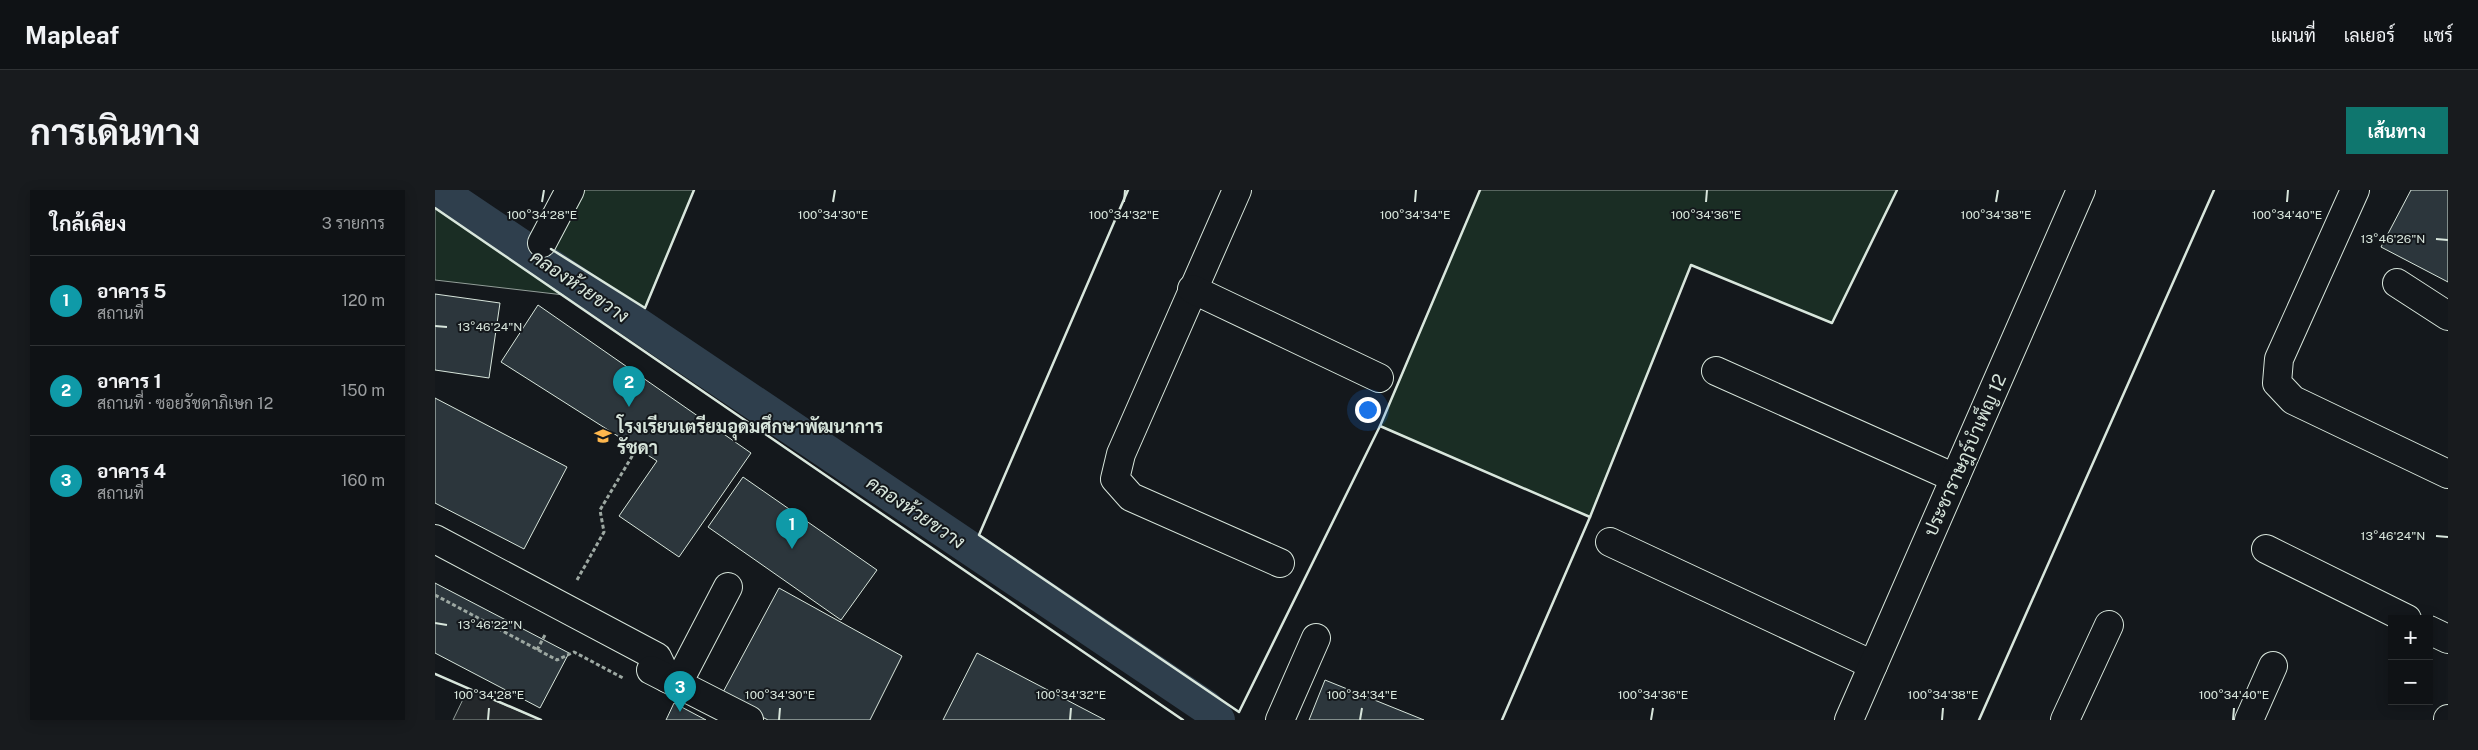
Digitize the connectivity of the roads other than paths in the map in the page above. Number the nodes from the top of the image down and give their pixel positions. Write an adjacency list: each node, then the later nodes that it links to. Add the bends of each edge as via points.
1 (570, 190): 5 (street)
2 (1237, 190): 7 (street)
3 (2081, 190): 12 (street, ประชาราษฎร์บำเพ็ญ 12)
4 (2355, 190): 11 (street, via 2279,359 2277,384 2293,400)
5 (542, 244)
6 (2397, 283): 8 (street)
7 (1192, 289): 10 (street); 16 (street, via 1121,454 1115,479 1131,497)
8 (2448, 316)
9 (1716, 371): 12 (street)
10 (1379, 378)
11 (2448, 474)
12 (1955, 478): 23 (street, ประชาราษฎร์บำเพ็ญ 12)
13 (435, 539): 25 (street, via 657,657)
14 (1610, 542): 23 (street)
15 (2266, 550): 18 (street)
16 (1279, 562)
17 (728, 587): 25 (street)
18 (2399, 615)
19 (2109, 625): 29 (street)
20 (2433, 632): 22 (street)
21 (1316, 638): 27 (street)
22 (2448, 639)
23 (1873, 665): 28 (street, ประชาราษฎร์บำเพ็ญ 12)
24 (2273, 666): 30 (street)
25 (672, 680): 26 (street)
26 (749, 720)
27 (1280, 720)
28 (1849, 720)
29 (2065, 720)
30 (2249, 720)

